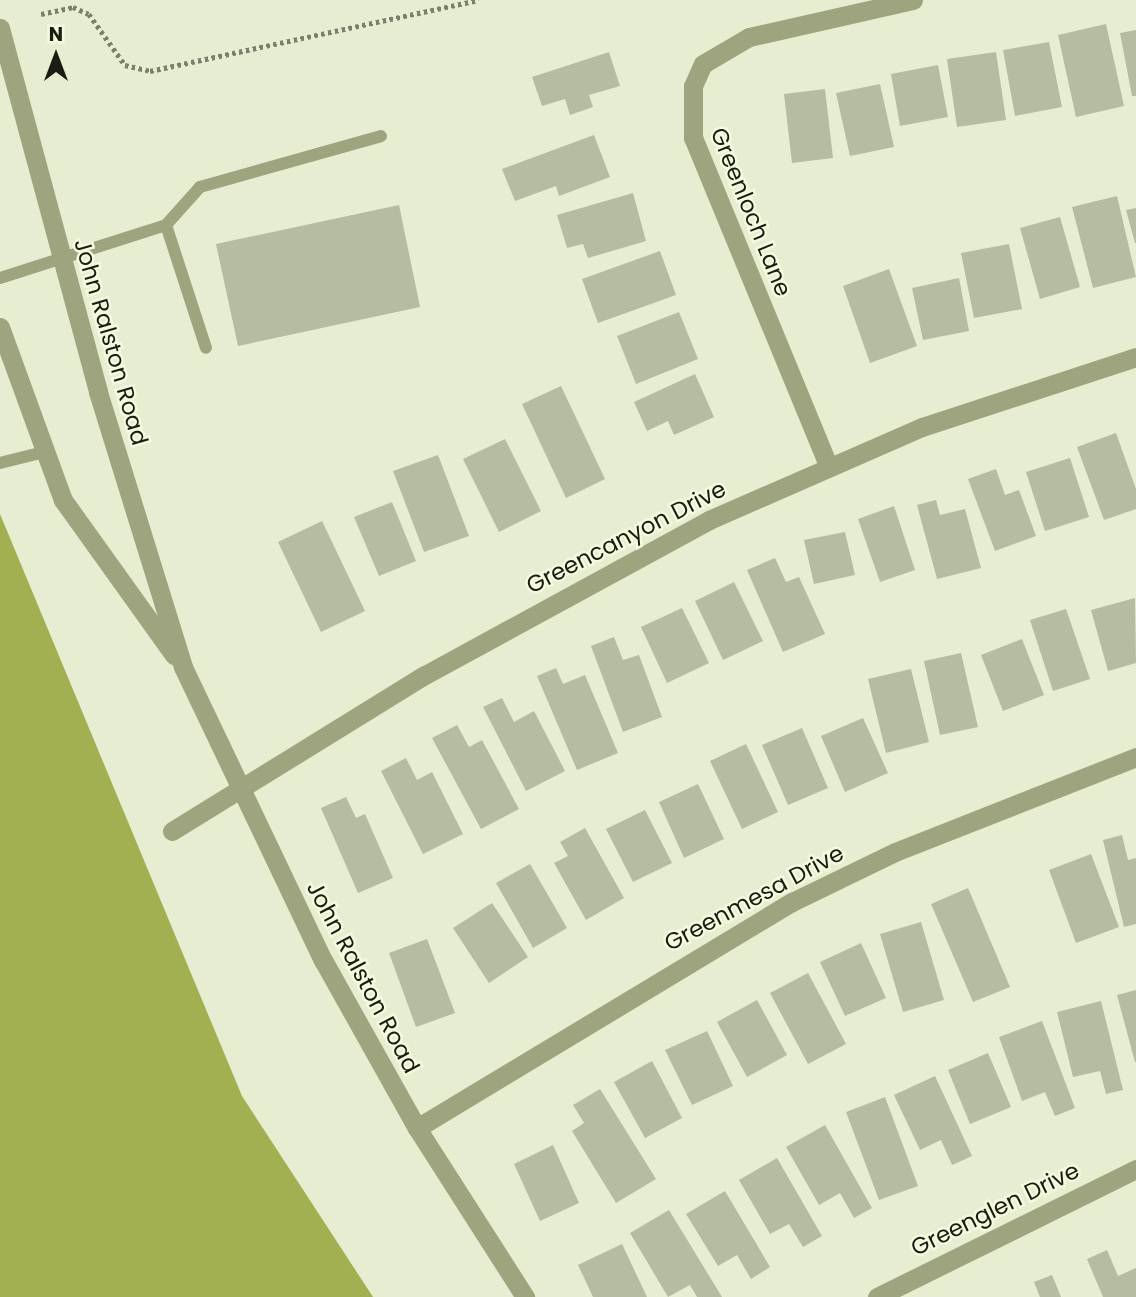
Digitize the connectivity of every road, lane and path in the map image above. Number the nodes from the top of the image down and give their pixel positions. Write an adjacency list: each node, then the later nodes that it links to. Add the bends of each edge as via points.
1 (478, 0): 3 (path, via 194,66 150,71 125,65 89,14 73,6)
2 (913, 0): 14 (street, Greenloch Lane, via 749,37 703,64 693,86 693,138)
3 (41, 14)
4 (0, 28): 7 (street, John Ralston Road)
5 (381, 136): 6 (lane, via 200,187)
6 (166, 225): 7 (lane); 10 (lane)
7 (62, 261): 8 (lane); 15 (street, John Ralston Road)
8 (0, 278)
9 (0, 327): 12 (street, John Ralston Road)
10 (206, 348)
11 (1136, 357): 14 (street, Greencanyon Drive)
12 (44, 452): 13 (lane); 15 (street, John Ralston Road, via 84,533)
13 (0, 463)
14 (828, 465): 17 (street, Greencanyon Drive, via 587,582)
15 (183, 667): 17 (street, John Ralston Road)
16 (1136, 757): 19 (street, Greenmesa Drive, via 895,852 792,902)
17 (240, 790): 18 (street, Greencanyon Drive); 19 (street, John Ralston Road, via 323,961)
18 (172, 831)
19 (417, 1128): 21 (street, John Ralston Road)
20 (1136, 1169): 22 (street, Greenglen Drive)
21 (525, 1297)
22 (877, 1297)

